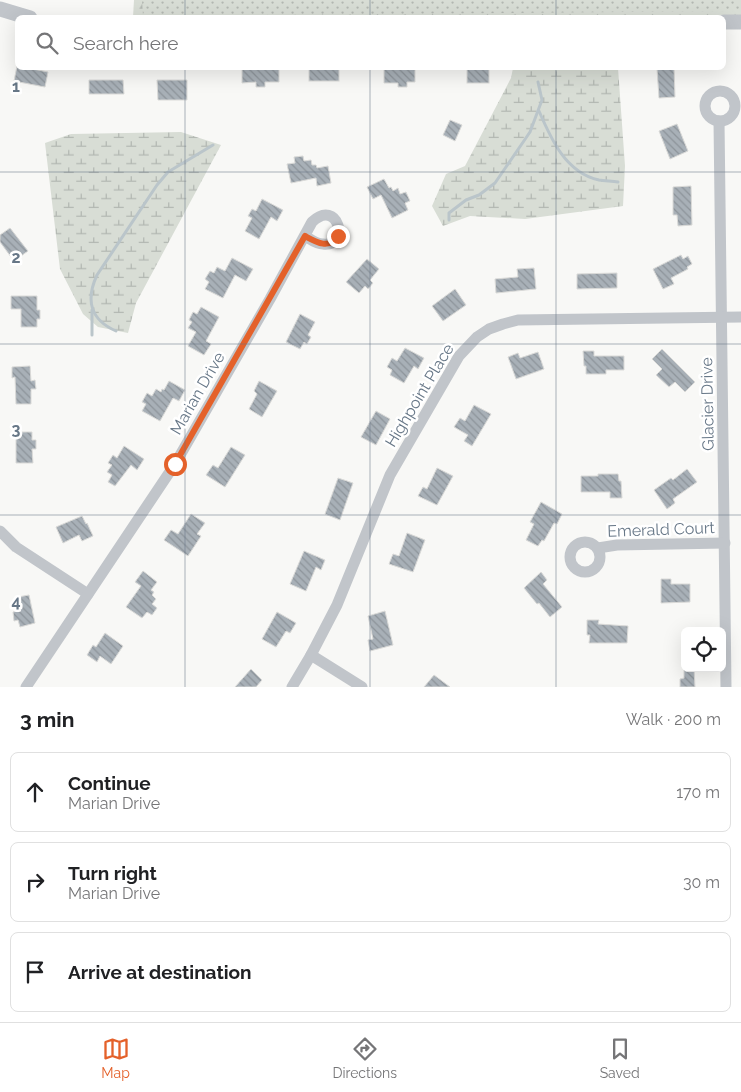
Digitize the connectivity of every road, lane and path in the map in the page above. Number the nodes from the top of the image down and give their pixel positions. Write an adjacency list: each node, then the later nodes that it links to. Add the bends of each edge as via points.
1 (0, 10): 2 (street)
2 (19, 15)
3 (726, 22): 4 (street)
4 (741, 22)
5 (719, 121): 8 (street, Glacier Drive)
6 (305, 236): 12 (street, Marian Drive, via 175,464)
7 (741, 317): 8 (street, Highpoint Place)
8 (722, 318): 10 (street, Glacier Drive); 13 (street, Highpoint Place, via 518,320 489,329 477,337 459,356 390,475 344,588)
9 (0, 530): 12 (street, via 16,547)
10 (725, 544): 11 (street, Emerald Court); 17 (street, Glacier Drive)
11 (598, 548)
12 (88, 594): 14 (street, Marian Drive)
13 (311, 655): 15 (street, Highpoint Place); 16 (street)
14 (26, 687)
15 (292, 687)
16 (362, 687)
17 (726, 687)

